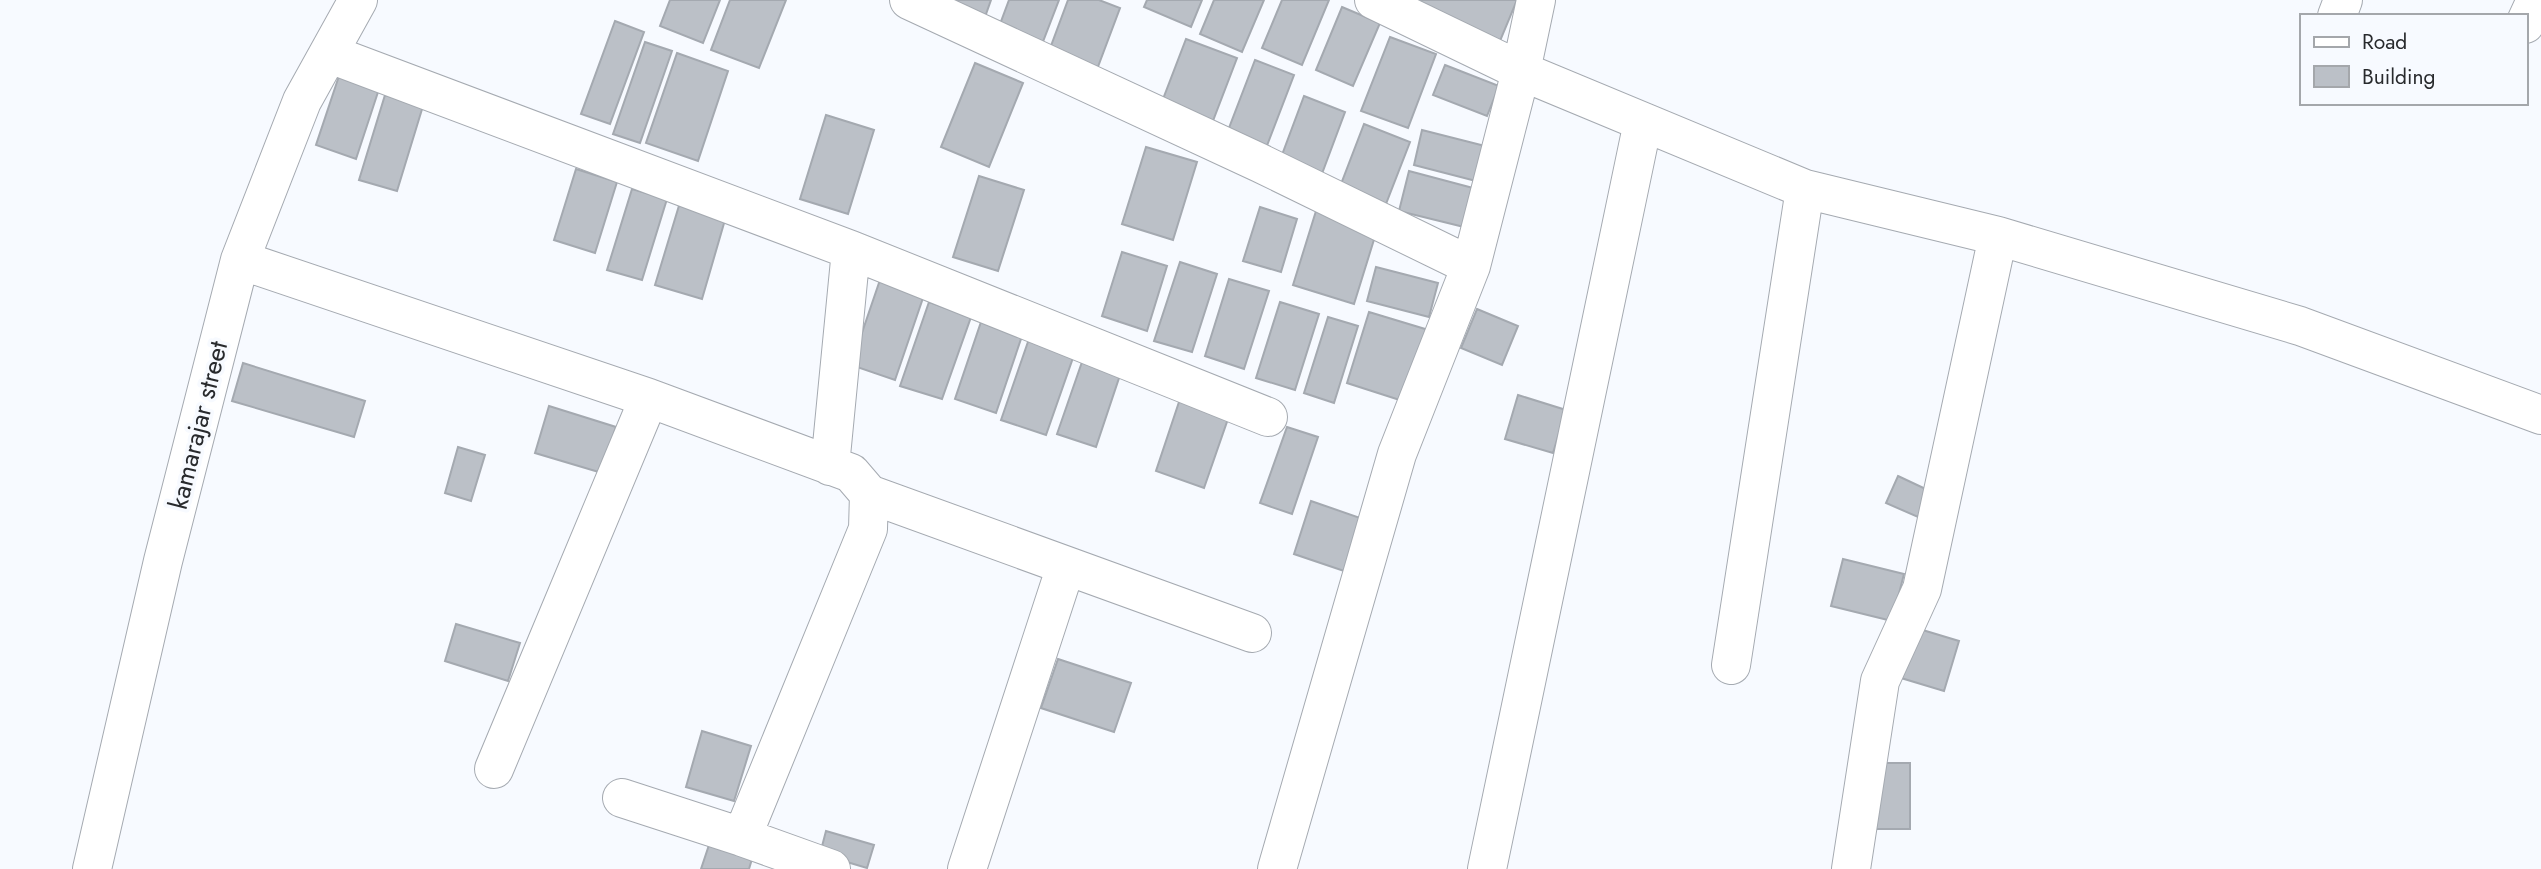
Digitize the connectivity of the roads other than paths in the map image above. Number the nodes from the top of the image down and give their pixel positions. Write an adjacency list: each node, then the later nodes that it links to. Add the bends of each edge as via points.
1 (359, 0): 7 (street, kamarajar street)
2 (909, 0): 14 (street)
3 (1374, 0): 8 (street)
4 (1536, 0): 8 (street)
5 (2536, 0): 6 (street)
6 (2527, 20)
7 (330, 54): 12 (street); 13 (street, kamarajar street, via 302,102)
8 (1521, 71): 9 (street); 14 (street)
9 (1643, 122): 10 (street); 30 (street)
10 (1805, 189): 11 (street); 22 (street)
11 (1998, 236): 16 (street, via 2301,326); 31 (street, via 1922,589 1880,681)
12 (851, 250): 17 (street); 18 (street)
13 (240, 260): 15 (street); 26 (street, kamarajar street, via 163,561)
14 (1471, 266): 29 (street, via 1396,454)
15 (649, 398): 18 (street); 23 (street)
16 (2541, 415)
17 (1268, 417)
18 (830, 466): 19 (street, via 850,473)
19 (869, 494): 20 (street); 25 (street, via 868,528)
20 (1066, 566): 21 (street); 28 (street)
21 (1252, 633)
22 (1731, 666)
23 (494, 769)
24 (622, 798): 25 (street)
25 (742, 837): 27 (street)
26 (92, 869)
27 (831, 869)
28 (967, 869)
29 (1277, 869)
30 (1487, 869)
31 (1851, 869)

